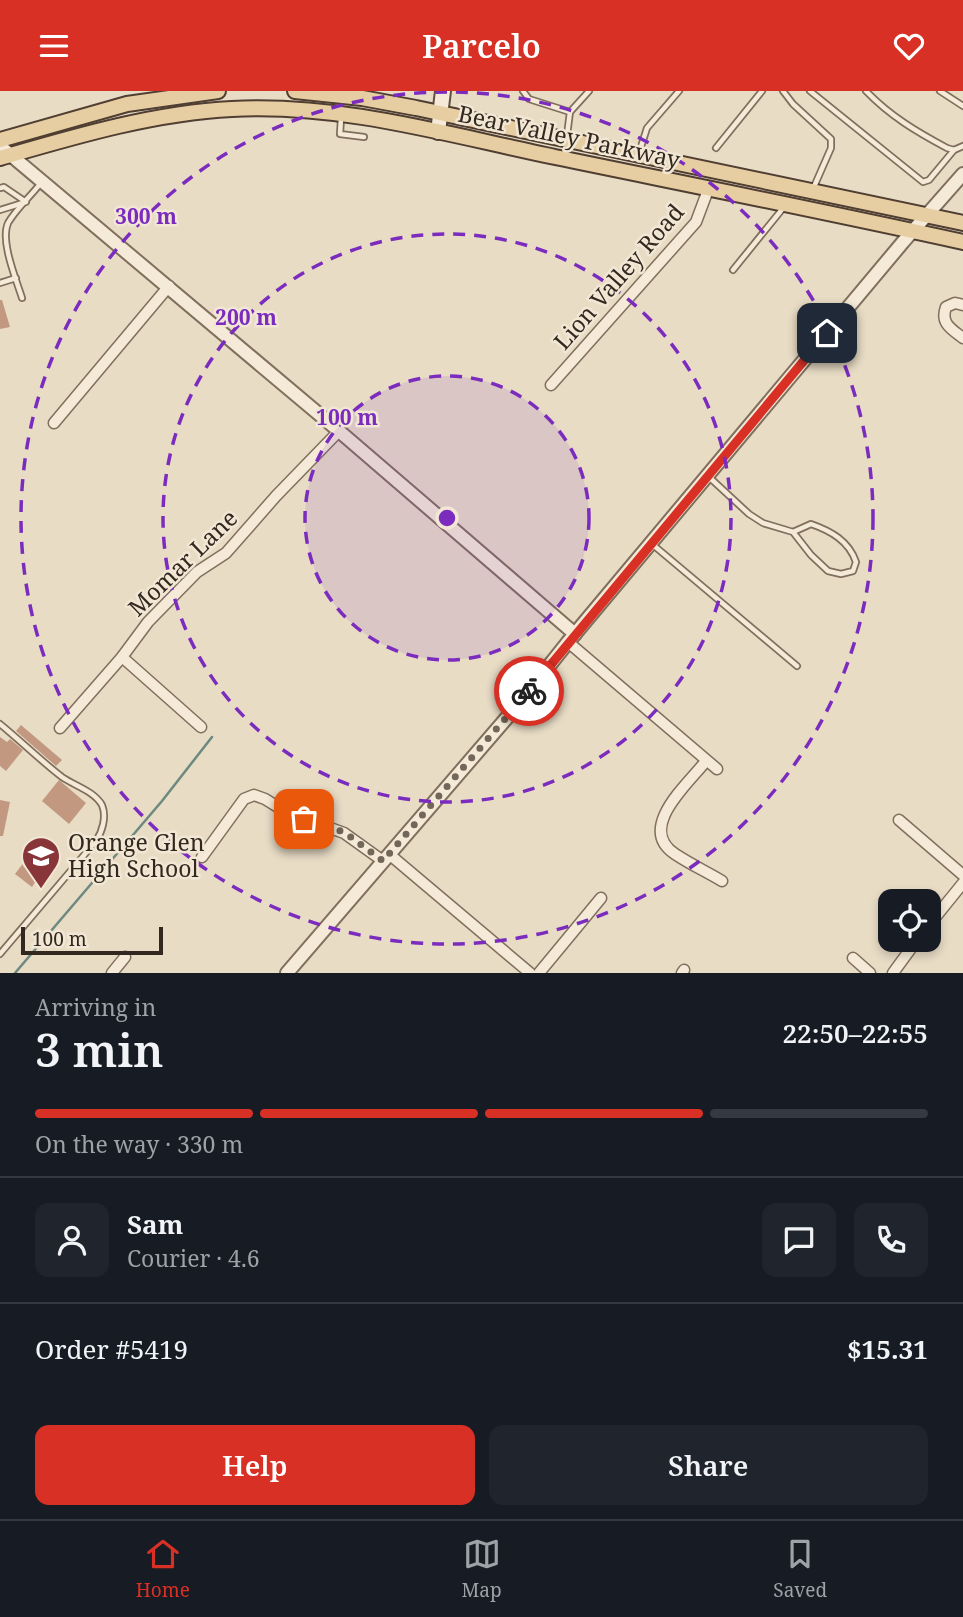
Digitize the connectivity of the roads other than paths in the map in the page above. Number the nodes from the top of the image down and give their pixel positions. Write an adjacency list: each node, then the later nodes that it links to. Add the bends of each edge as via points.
1 (218, 91): 19 (main road, via 127,104)
2 (295, 91): 14 (main road, Bear Valley Parkway)
3 (443, 91): 14 (main road)
4 (523, 91): 13 (lane, via 529,99)
5 (589, 91): 13 (lane)
6 (679, 91): 24 (lane, via 647,128)
7 (762, 91): 21 (lane)
8 (783, 91): 29 (lane, via 831,139)
9 (810, 91): 22 (lane, via 923,182)
10 (866, 91): 22 (lane, via 911,129)
11 (940, 91): 12 (lane)
12 (963, 106)
13 (570, 112): 18 (lane)
14 (441, 113): 16 (main road); 18 (main road, Bear Valley Parkway)
15 (341, 114): 16 (main road, Bear Valley Parkway); 17 (lane, via 340,134); 23 (main road, Bear Valley Parkway, via 284,108 191,111)
16 (438, 132): 28 (main road, Bear Valley Parkway)
17 (364, 137)
18 (566, 139): 24 (main road, Bear Valley Parkway)
19 (0, 140)
20 (963, 146): 22 (lane)
21 (716, 148)
22 (954, 150)
23 (4, 153): 26 (street)
24 (639, 154): 29 (main road, Bear Valley Parkway)
25 (963, 174): 33 (street)
26 (42, 181): 30 (lane); 40 (street)
27 (0, 188): 30 (lane)
28 (708, 190): 31 (main road, Bear Valley Parkway); 44 (street, Lion Valley Road, via 696,222)
29 (812, 190): 33 (main road, Bear Valley Parkway)
30 (26, 202): 32 (lane); 38 (lane, via 8,223 5,234)
31 (787, 204): 35 (main road, Bear Valley Parkway); 37 (lane)
32 (0, 210)
33 (927, 215): 34 (main road, Bear Valley Parkway); 35 (street)
34 (963, 223)
35 (913, 231): 36 (main road, Bear Valley Parkway); 47 (street)
36 (963, 242)
37 (733, 270)
38 (16, 278): 39 (lane); 41 (lane)
39 (0, 283)
40 (169, 286): 45 (street); 46 (street)
41 (22, 298)
42 (963, 305): 43 (street, via 946,307 943,314 946,325)
43 (963, 338)
44 (551, 385)
45 (54, 423)
46 (339, 431): 50 (street); 51 (street, Momar Lane, via 226,553 197,572 148,622)
47 (708, 476): 48 (lane, via 749,514); 49 (street)
48 (793, 532): 48 (lane, via 828,571 853,571 852,550 840,538 811,524)
49 (652, 544): 50 (street); 52 (lane)
50 (571, 638): 56 (street); 60 (street)
51 (122, 657): 54 (street); 55 (street, Momar Lane)
52 (797, 666)
53 (0, 724): 67 (lane, via 63,778 87,791 104,814 96,841)
54 (201, 727)
55 (60, 728)
56 (706, 761): 57 (street); 62 (street, via 666,810 660,832 673,853)
57 (717, 769)
58 (899, 820): 61 (street)
59 (202, 857): 60 (street, via 244,799 254,795 286,812 344,832)
60 (386, 857): 71 (street); 72 (street)
61 (963, 875)
62 (722, 881)
63 (963, 883): 65 (street)
64 (601, 898): 73 (street)
65 (941, 910)
66 (908, 952): 75 (street)
67 (0, 954)
68 (125, 957): 70 (street)
69 (853, 958): 74 (street)
70 (112, 973)
71 (287, 973)
72 (530, 973)
73 (539, 973)
74 (870, 973)
75 (893, 973)

